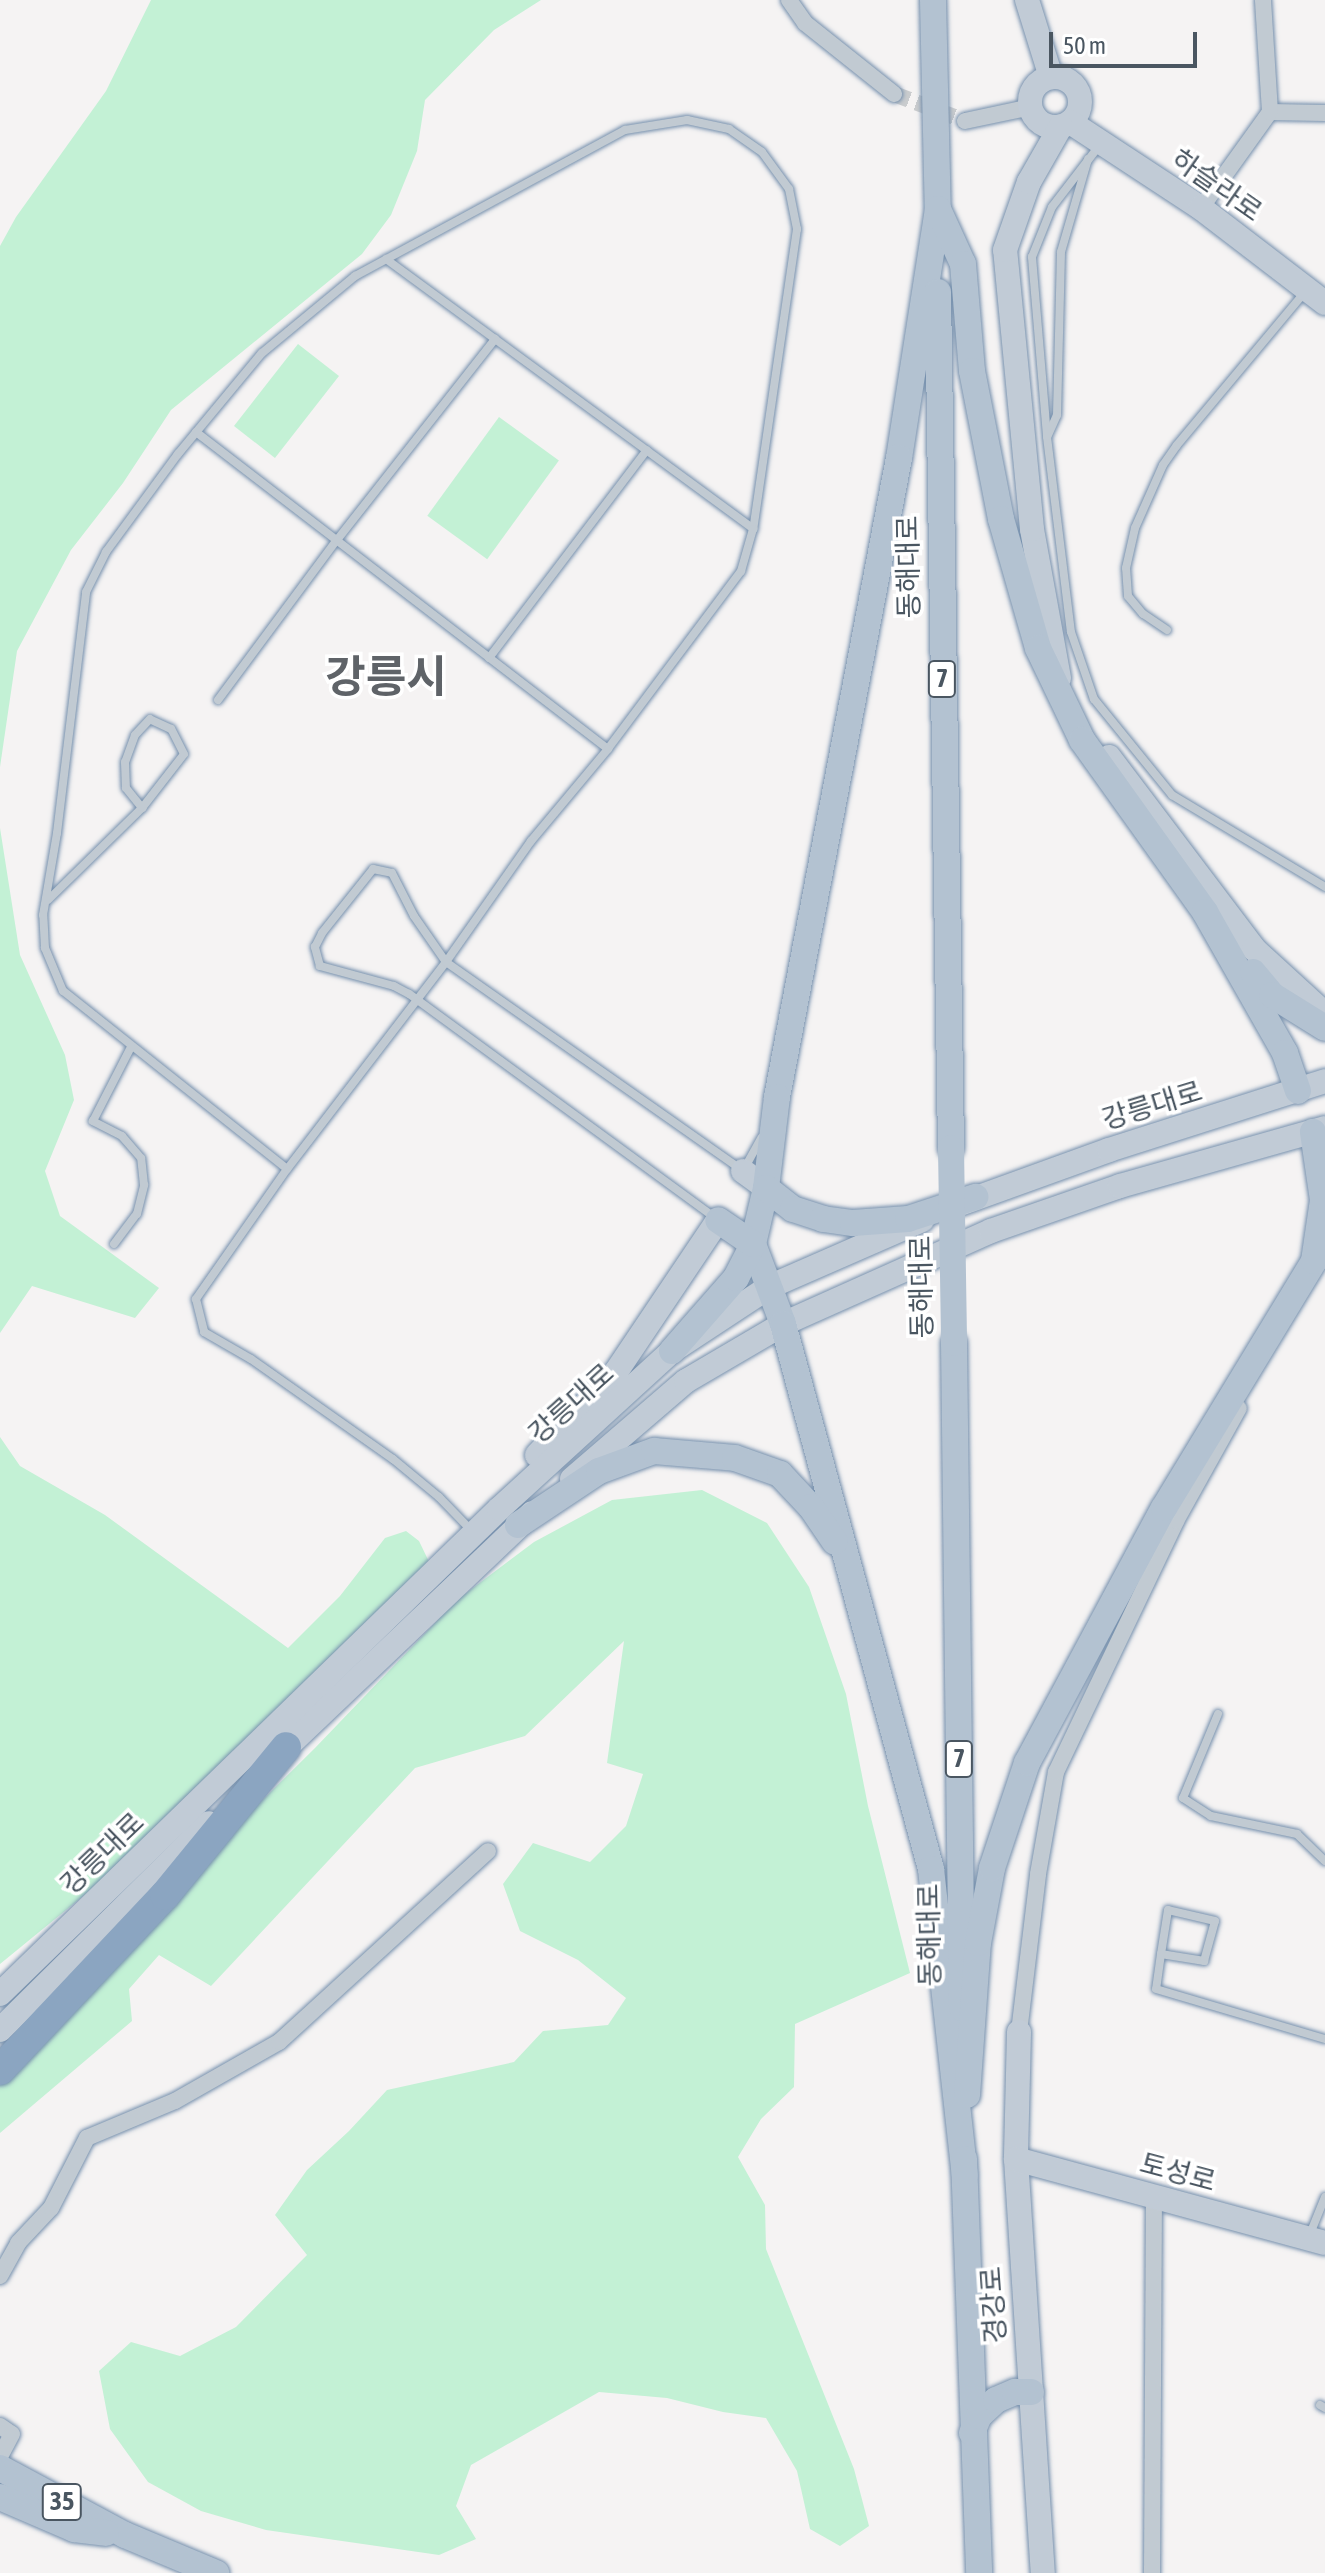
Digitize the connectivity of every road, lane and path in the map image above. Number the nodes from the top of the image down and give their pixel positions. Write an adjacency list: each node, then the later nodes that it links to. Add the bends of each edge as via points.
1 (789, 0): 6 (street, via 805,23)
2 (933, 0): 14 (main road, 동해대로 / 7)
3 (1027, 0): 5 (street)
4 (1263, 0): 8 (street)
5 (1051, 77): 7 (street, via 1033,91); 11 (street, via 1067,80 1078,91 1080,107)
6 (894, 94)
7 (1031, 107): 10 (street); 11 (street, via 1046,125)
8 (1270, 112): 9 (street); 13 (street)
9 (1325, 113)
10 (965, 121)
11 (1066, 124): 12 (street, 하슬라로); 25 (street, via 1029,182 1005,250 1032,529 1056,671)
12 (1095, 152): 13 (street, 하슬라로); 19 (lane, via 1061,252 1057,415); 19 (lane, via 1052,207 1032,257)
13 (1201, 208): 16 (street, 하슬라로)
14 (938, 209): 27 (main road, via 963,264 972,371 1001,519 1038,648); 40 (main road, via 899,458); 66 (main road, 동해대로 / 7, bridge)
15 (386, 259): 17 (lane); 18 (lane, via 302,316 262,353); 21 (lane, via 625,130 687,120 729,129 762,152 789,189 797,229)
16 (1316, 296): 23 (lane, via 1163,465 1135,528 1126,568 1128,596)
17 (495, 339): 20 (lane); 22 (lane)
18 (196, 432): 22 (lane); 31 (lane, via 106,552 86,592)
19 (1047, 437): 30 (lane, via 1071,632 1094,699 1172,795)
20 (647, 450): 21 (lane); 24 (lane)
21 (753, 529): 28 (lane, via 741,571)
22 (337, 540): 24 (lane); 26 (lane)
23 (1167, 630)
24 (489, 658): 28 (lane)
25 (1068, 696): 27 (street); 35 (street, via 1254,949)
26 (218, 700)
27 (1082, 740): 32 (main road)
28 (608, 749): 33 (lane, via 531,841)
29 (142, 808): 29 (lane, via 184,754 171,729 150,719 135,735 125,762 126,788); 31 (lane)
30 (1325, 887)
31 (47, 900): 37 (lane, via 45,948 63,991)
32 (1205, 912): 36 (main road, via 1272,995); 39 (main road, via 1285,1053)
33 (446, 962): 34 (lane); 34 (lane, via 392,873 373,869 322,933 315,947 320,966 394,986); 43 (lane)
34 (415, 1001): 42 (lane); 46 (lane)
35 (1325, 1014)
36 (1325, 1028)
37 (131, 1047): 42 (lane); 47 (lane, via 93,1121 122,1136 141,1158 144,1185 137,1214)
38 (1325, 1081): 39 (street, 강릉대로)
39 (1298, 1091): 41 (street); 45 (street, 강릉대로)
40 (777, 1097): 43 (lane); 44 (main road)
41 (1319, 1130): 49 (main road); 51 (street, 강릉대로, via 1120,1186 1005,1226)
42 (287, 1169): 54 (lane, via 196,1299 204,1332 393,1459)
43 (743, 1171): 44 (street)
44 (766, 1188): 45 (main road, via 793,1209 853,1223 908,1219); 48 (main road)
45 (975, 1197): 50 (street, 강릉대로)
46 (718, 1220): 48 (main road); 53 (street, via 616,1372 534,1458)
47 (114, 1244)
48 (753, 1244): 50 (main road); 52 (main road, via 736,1278)
49 (1321, 1255): 63 (street, via 1176,1521 1056,1772); 66 (main road, via 1164,1508 1027,1763 992,1868 978,1943)
50 (769, 1287): 51 (main road); 52 (street, 강릉대로)
51 (783, 1324): 53 (street, 강릉대로, via 686,1381); 55 (main road)
52 (672, 1351): 53 (street, 강릉대로)
53 (509, 1517): 54 (street, 강릉대로); 55 (main road, via 599,1471 654,1451 735,1458 780,1474 811,1507); 57 (street, 강릉대로)
54 (474, 1533): 61 (street, 강릉대로)
55 (849, 1563): 68 (main road, via 931,1869)
56 (1218, 1714): 59 (lane, via 1183,1798 1211,1816 1297,1834)
57 (286, 1747): 62 (street, 강릉대로); 65 (highway, via 165,1895)
58 (488, 1851): 72 (street, via 279,2042 175,2101 87,2138 51,2208 18,2243)
59 (1325, 1861)
60 (1161, 1954): 60 (lane, via 1168,1910 1215,1921 1204,1961); 64 (lane, via 1156,1989)
61 (0, 1994)
62 (0, 2030)
63 (1019, 2032): 67 (street, 경강로)
64 (1325, 2039)
65 (0, 2070)
66 (963, 2142): 68 (main road, 동해대로 / 7)
67 (1016, 2159): 69 (street, 토성로); 73 (street, 경강로)
68 (965, 2175): 75 (main road, 동해대로 / 7)
69 (1154, 2197): 71 (street, 토성로); 83 (street)
70 (1325, 2197): 71 (lane)
71 (1316, 2241)
72 (0, 2276)
73 (1031, 2392): 75 (main road, via 996,2400 979,2416); 82 (street, 경강로)
74 (0, 2426): 76 (street, via 12,2434)
75 (972, 2433): 81 (main road, 동해대로 / 7)
76 (0, 2457)
77 (0, 2468): 79 (main road, 35)
78 (0, 2497): 79 (main road, 35, via 74,2529)
79 (125, 2535): 80 (main road, 35)
80 (216, 2573)
81 (979, 2573)
82 (1043, 2573)
83 (1152, 2573)

